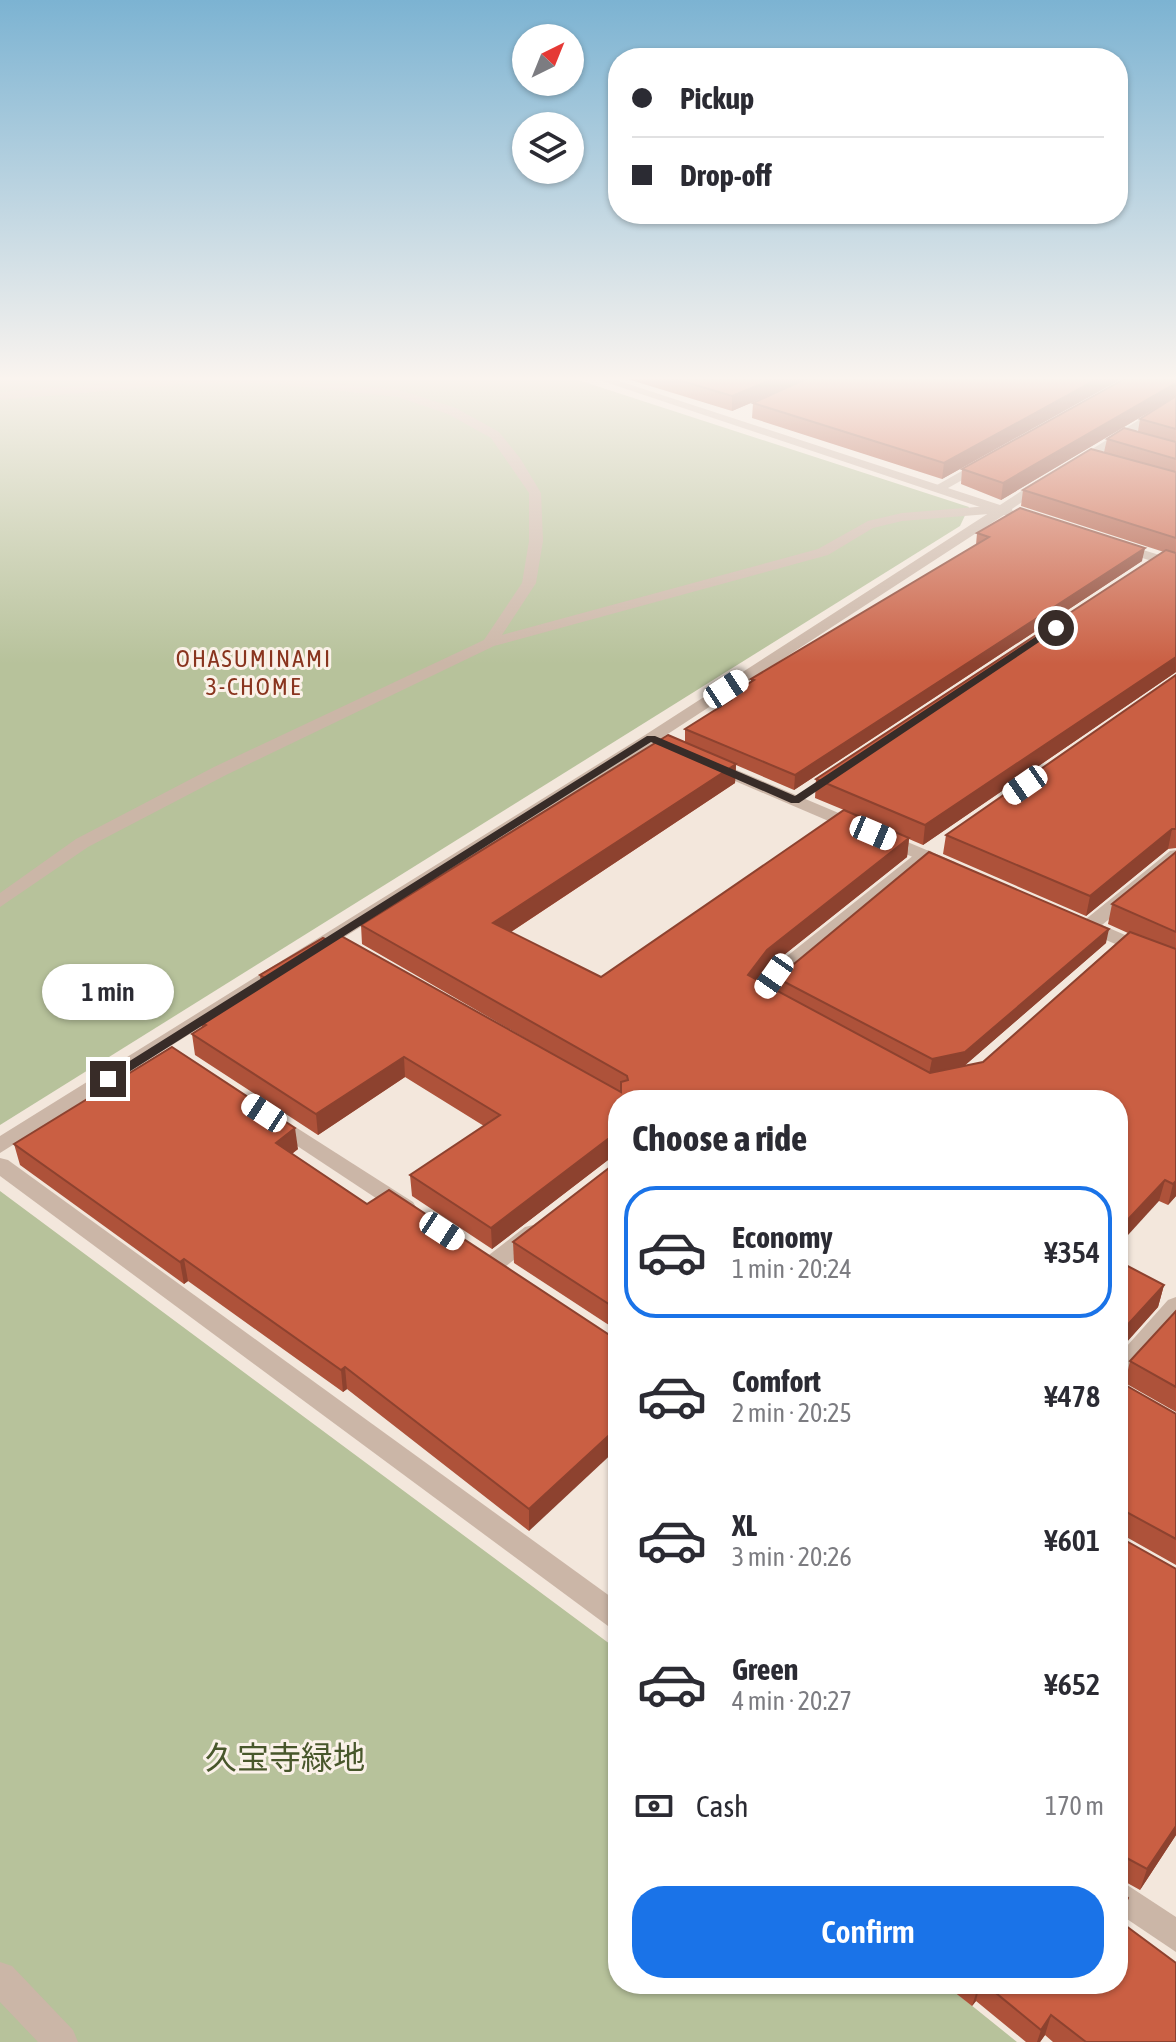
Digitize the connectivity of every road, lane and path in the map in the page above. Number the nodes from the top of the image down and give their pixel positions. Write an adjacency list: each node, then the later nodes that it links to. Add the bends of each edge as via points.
1 (523, 473): 10 (street, via 535,493 536,541 529,583)
2 (890, 473): 5 (street)
3 (964, 473): 5 (street)
4 (1058, 473): 6 (street)
5 (936, 489): 6 (street)
6 (1001, 509): 7 (street); 10 (street, via 868,525 823,552); 20 (street, via 658,741 339,942)
7 (1030, 518)
8 (1102, 541): 9 (street, via 1153,564)
9 (1176, 564)
10 (489, 643): 15 (street, via 82,843)
11 (694, 757): 12 (street)
12 (931, 851): 14 (street); 19 (street, via 774,976 760,995)
13 (1176, 855): 17 (street)
14 (966, 873)
15 (0, 901)
16 (1061, 914): 17 (street)
17 (1089, 926): 18 (street, via 1118,946)
18 (1176, 964)
19 (788, 1010)
20 (162, 1046): 21 (street); 23 (street)
21 (188, 1063)
22 (255, 1107): 26 (street)
23 (0, 1146)
24 (0, 1165): 30 (street)
25 (556, 1215): 27 (street, via 487,1260)
26 (427, 1221)
27 (518, 1281)
28 (1176, 1306): 29 (street)
29 (1128, 1361)
30 (608, 1611)
31 (1128, 1901): 32 (street)
32 (1176, 1936)
33 (0, 1978): 34 (street)
34 (61, 2042)

